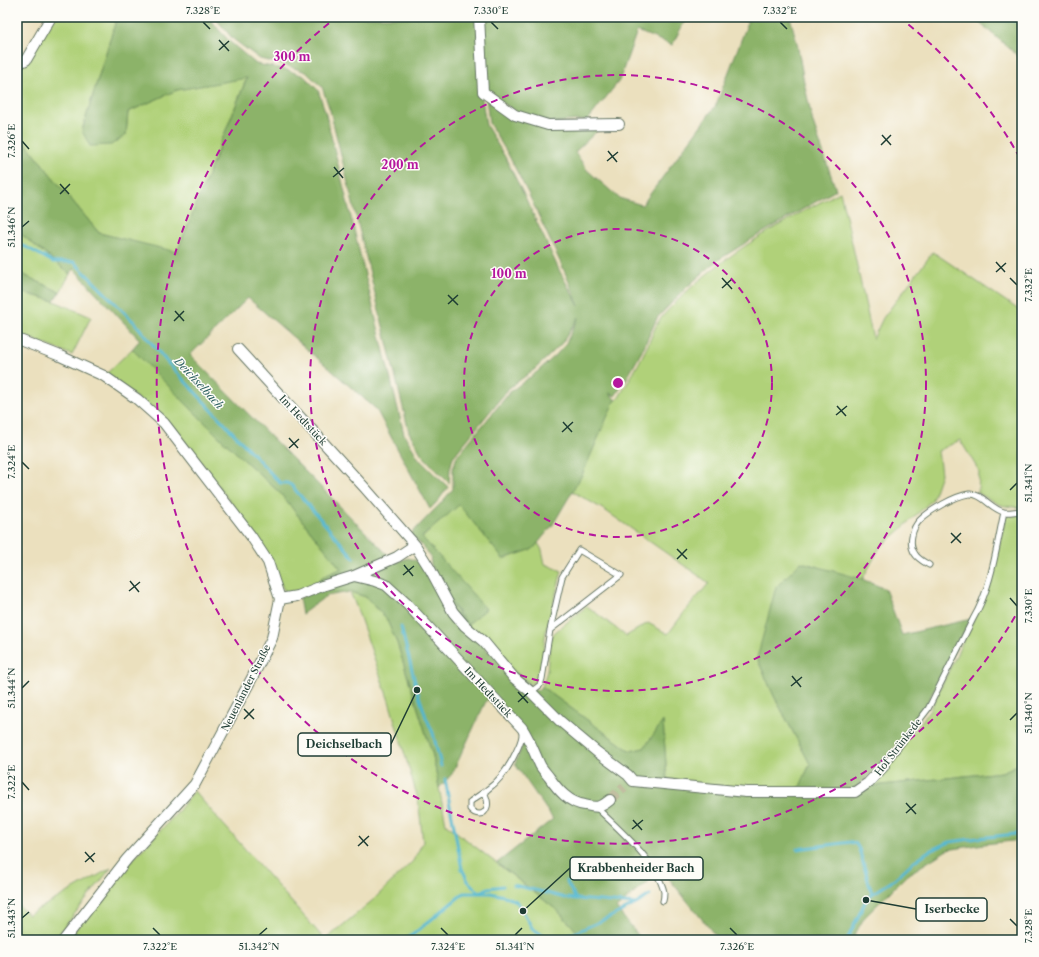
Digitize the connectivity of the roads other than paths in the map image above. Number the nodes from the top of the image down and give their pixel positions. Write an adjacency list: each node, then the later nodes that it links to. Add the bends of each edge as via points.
1 (52, 17): 3 (street, via 26,60)
2 (479, 17): 4 (street, via 483,92 516,115 548,125)
3 (17, 64)
4 (619, 124)
5 (17, 339): 12 (street, Neuenlander Straße, via 104,376 137,399 164,423 252,536 268,562)
6 (238, 349): 9 (street, Im Hedtstück)
7 (1022, 511): 8 (lane)
8 (1004, 512): 10 (lane, via 977,495 968,494 935,509 919,521 911,543 914,553); 17 (lane, Hof Strünkede, via 989,583 980,608 928,709)
9 (415, 545): 11 (street, via 397,557); 14 (street, Im Hedtstück, via 454,612 465,626 484,642 514,678)
10 (929, 565)
11 (354, 576): 12 (street, via 297,596); 15 (street, Im Hedtstück, via 386,585 402,599)
12 (280, 599): 22 (street, Neuenlander Straße, via 272,638 195,784 127,859)
13 (550, 630): 13 (lane, via 562,577 578,550 621,575); 14 (lane, via 542,679 540,685)
14 (531, 692): 16 (street, Im Hedtstück)
15 (522, 728): 18 (lane, via 521,743 511,763 501,778); 20 (street, Im Hedtstück, via 541,766 558,790 581,805)
16 (597, 752): 17 (street, Hof Strünkede, via 628,775 628,784 746,792 855,792)
17 (884, 766)
18 (484, 792): 18 (lane, via 470,802 473,813 480,814 488,807)
19 (610, 800): 20 (street, via 603,806)
20 (596, 807): 21 (lane, via 646,859 657,875 664,893)
21 (663, 901)
22 (64, 940)

